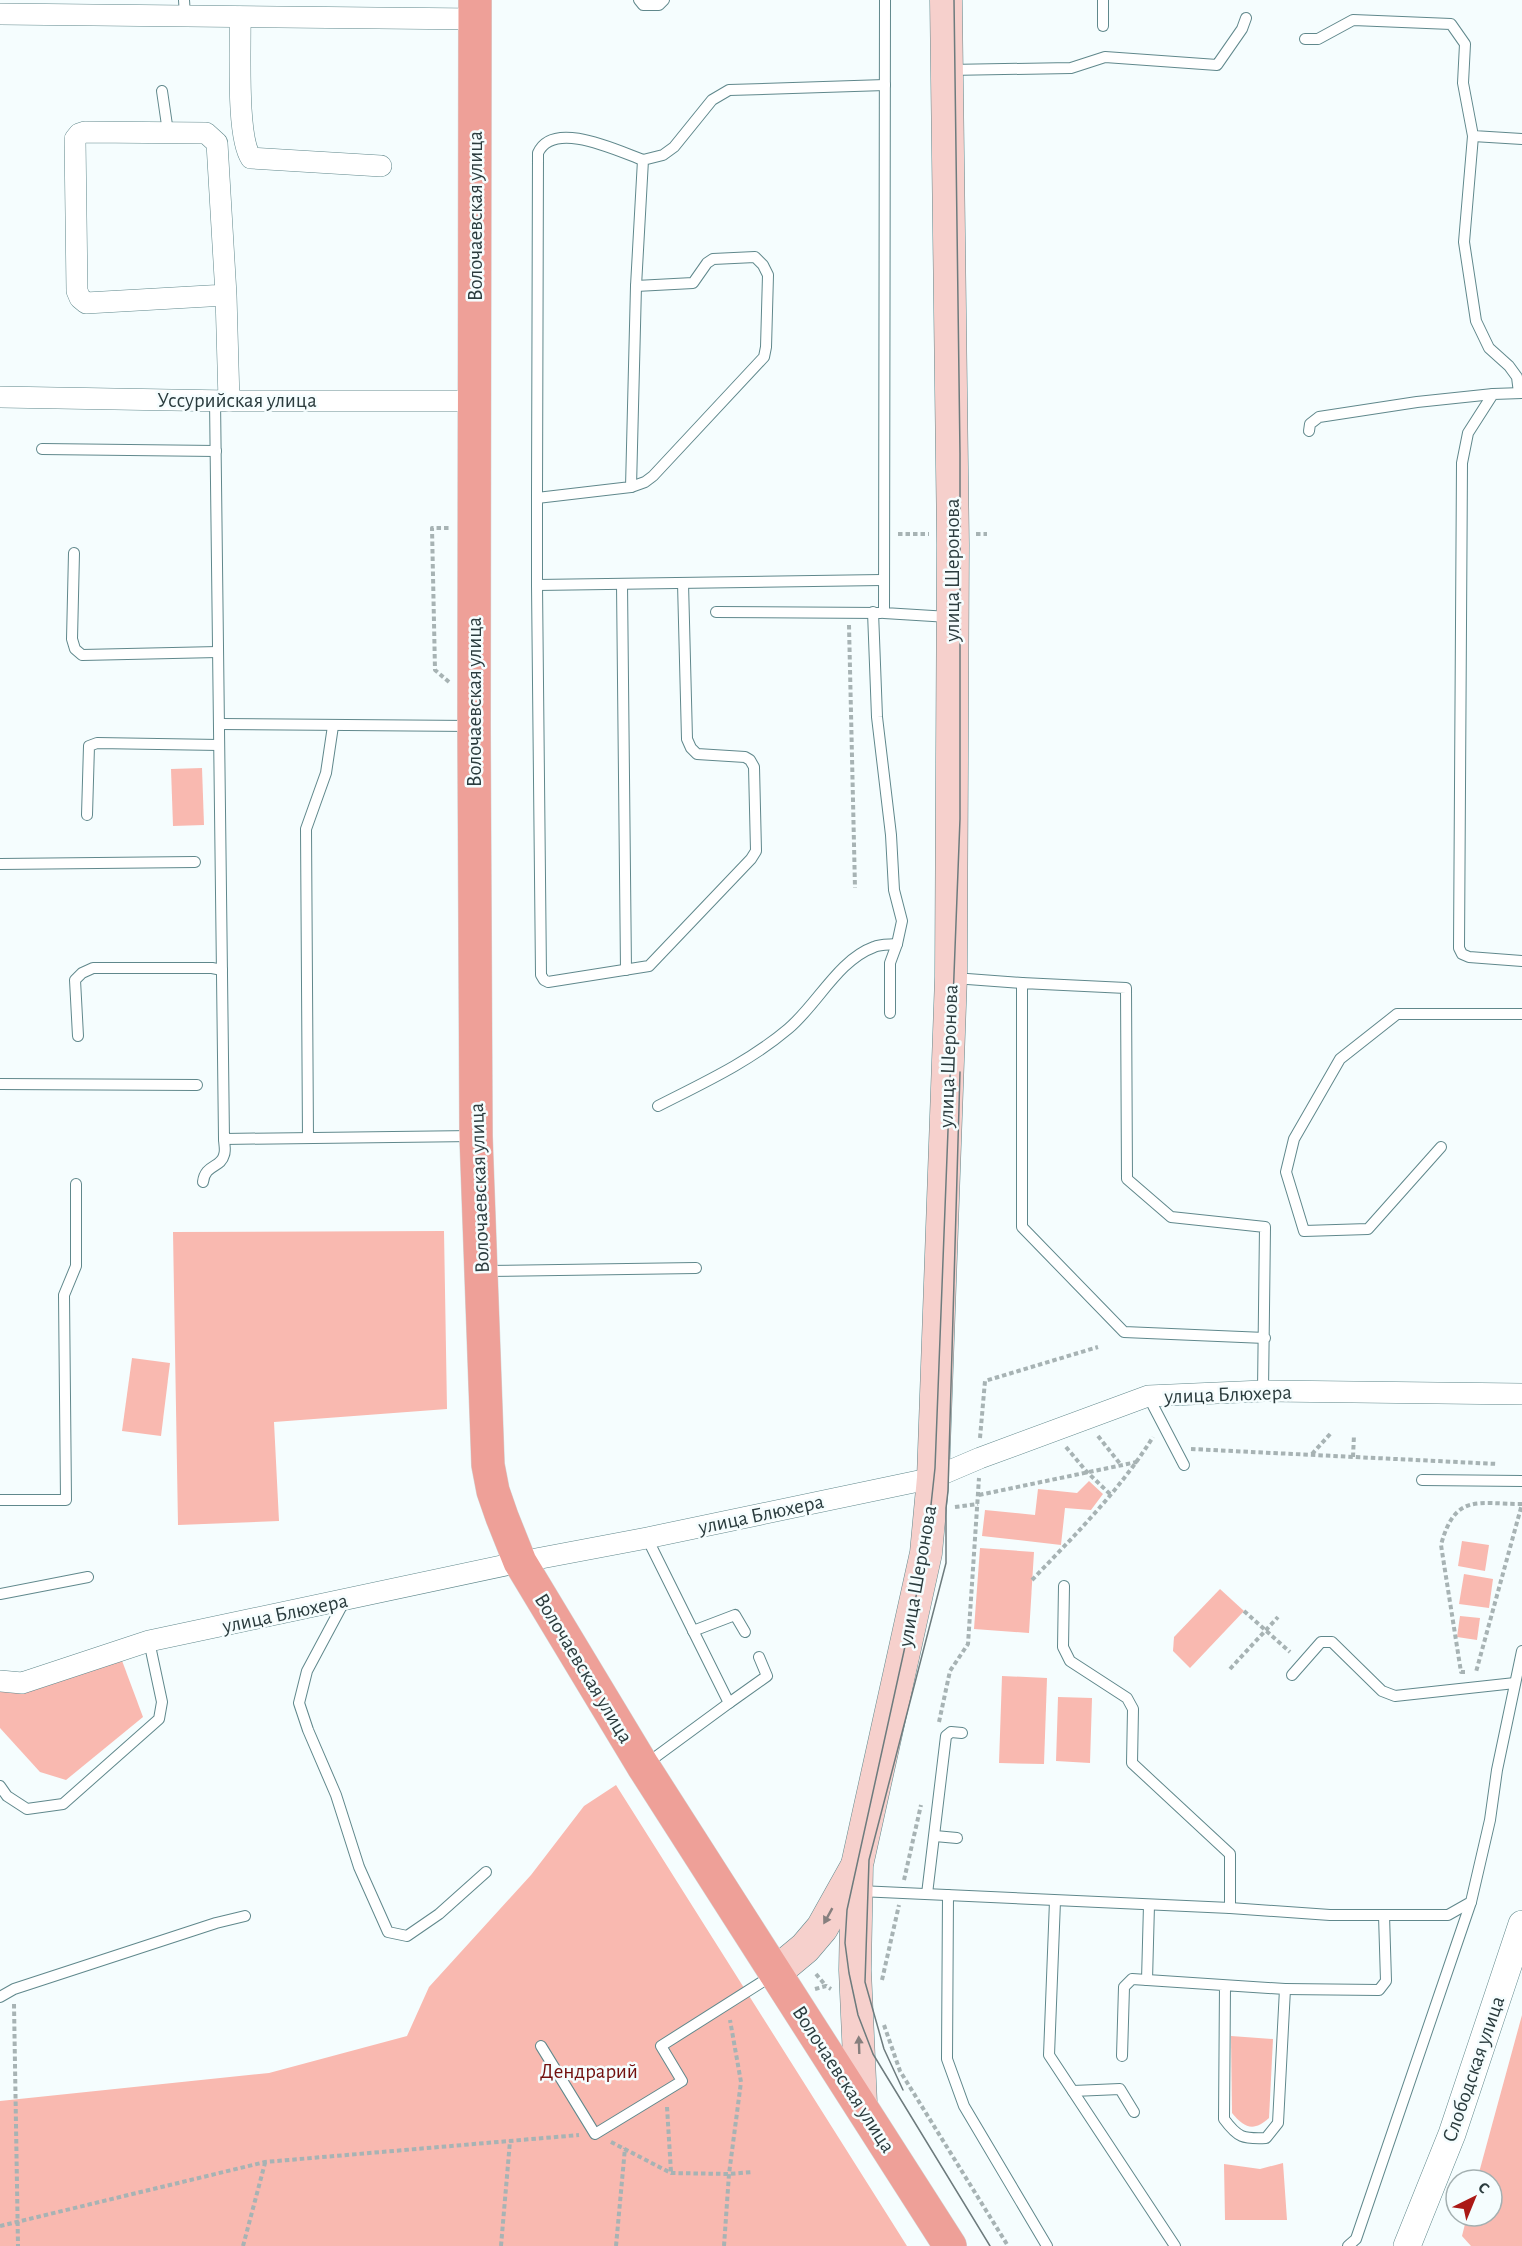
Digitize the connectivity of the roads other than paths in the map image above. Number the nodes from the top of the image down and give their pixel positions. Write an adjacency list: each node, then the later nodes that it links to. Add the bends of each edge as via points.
1 (639, 0): 2 (lane, via 659,5)
2 (664, 0)
3 (885, 0): 14 (lane)
4 (946, 0): 13 (main road, улица Шеронова)
5 (1103, 0): 11 (lane)
6 (185, 8): 8 (street); 9 (street)
7 (475, 10): 9 (street); 27 (main road, Волочаевская улица)
8 (0, 14)
9 (240, 17): 20 (street, via 242,131 251,158)
10 (1246, 18): 13 (lane, via 1216,65 1104,57 1071,68)
11 (1103, 26)
12 (1305, 39): 17 (lane, via 1318,39 1353,20 1451,24 1465,44 1463,83)
13 (948, 70): 40 (main road, улица Шеронова)
14 (885, 85): 19 (lane, via 729,90 712,100 669,151); 34 (lane)
15 (162, 91): 16 (lane)
16 (168, 132): 22 (street, via 206,133 217,142); 22 (street, via 85,132 75,139 77,291 86,303)
17 (1473, 136): 18 (lane); 23 (lane, via 1464,242 1476,321 1489,348 1516,377)
18 (1522, 139)
19 (643, 160): 21 (lane); 32 (lane, via 582,138 548,141 538,153)
20 (381, 166)
21 (636, 286): 31 (lane); 31 (lane, via 693,283 713,260 755,257 768,275 764,357 653,476)
22 (226, 295): 26 (street)
23 (1521, 393): 24 (lane)
24 (1492, 394): 28 (lane, via 1319,417 1310,424); 50 (lane, via 1468,433 1462,463 1459,948 1468,957)
25 (0, 397): 26 (street, Уссурийская улица)
26 (222, 400): 27 (street, Уссурийская улица); 30 (lane)
27 (475, 401): 44 (main road, Волочаевская улица)
28 (1309, 431)
29 (42, 448): 30 (lane)
30 (216, 451): 41 (lane)
31 (631, 487): 32 (lane)
32 (537, 498): 37 (lane)
33 (74, 553): 41 (lane, via 72,639 82,655)
34 (882, 580): 35 (lane); 39 (lane)
35 (683, 583): 36 (lane); 52 (lane, via 687,739 697,754 750,760 754,767 756,851 653,963)
36 (622, 584): 37 (lane); 52 (lane)
37 (537, 585): 52 (lane, via 541,975 548,982)
38 (717, 612): 39 (lane)
39 (879, 613): 40 (lane); 49 (lane, via 877,717 894,890 902,921)
40 (951, 618): 53 (main road, улица Шеронова)
41 (218, 652): 42 (lane)
42 (219, 724): 43 (lane); 45 (lane)
43 (333, 726): 44 (lane); 62 (lane, via 326,773 306,829)
44 (474, 726): 61 (main road, Волочаевская улица)
45 (219, 745): 46 (lane, via 89,746); 51 (lane)
46 (87, 814)
47 (195, 862): 48 (lane)
48 (0, 864)
49 (897, 944): 55 (lane, via 890,963); 60 (lane, via 875,946 854,959 790,1028 745,1061)
50 (1522, 961)
51 (222, 970): 57 (lane, via 87,970 75,980); 63 (lane)
52 (626, 970)
53 (951, 977): 54 (lane); 74 (main road, улица Шеронова)
54 (1022, 983): 69 (lane, via 1022,1227 1124,1332); 69 (lane, via 1126,988 1127,1179 1171,1217 1264,1227)
55 (890, 1013)
56 (1522, 1014): 64 (lane, via 1397,1014 1340,1059 1294,1139 1286,1172 1304,1231 1368,1229)
57 (78, 1036)
58 (0, 1084): 59 (lane)
59 (197, 1085)
60 (658, 1106)
61 (476, 1136): 62 (lane); 68 (main road, Волочаевская улица)
62 (308, 1138): 63 (lane)
63 (224, 1139): 65 (lane, via 223,1159 208,1169)
64 (1441, 1147)
65 (203, 1182)
66 (76, 1184): 77 (lane, via 76,1266 64,1295 66,1500)
67 (696, 1268): 68 (lane)
68 (481, 1271): 79 (main road, Волочаевская улица, via 488,1465 493,1491)
69 (1265, 1338): 70 (lane)
70 (1263, 1391): 71 (street, улица Блюхера); 72 (street, улица Блюхера)
71 (1522, 1394)
72 (1148, 1396): 73 (lane); 74 (street, улица Блюхера)
73 (1184, 1465)
74 (933, 1478): 78 (street, улица Блюхера); 99 (main road, улица Шеронова, via 926,1553)
75 (1422, 1480): 76 (lane)
76 (1522, 1481)
77 (0, 1500)
78 (647, 1538): 79 (street, улица Блюхера); 84 (lane)
79 (520, 1562): 83 (street, улица Блюхера); 94 (main road, Волочаевская улица)
80 (88, 1576): 82 (lane)
81 (1064, 1586): 105 (lane, via 1063,1647 1070,1661 1127,1698 1133,1709 1132,1763 1230,1854)
82 (0, 1594)
83 (345, 1600): 86 (street, улица Блюхера); 98 (lane, via 307,1671 299,1703 336,1795 358,1867 388,1932 407,1936 440,1914)
84 (693, 1631): 85 (lane, via 735,1615); 92 (lane)
85 (745, 1632)
86 (149, 1641): 90 (street, улица Блюхера, via 22,1683); 95 (lane, via 162,1702 159,1719 63,1804 27,1809 7,1796)
87 (1522, 1651): 91 (lane)
88 (759, 1657): 92 (lane, via 767,1676)
89 (1292, 1675): 91 (lane, via 1321,1642 1332,1642 1382,1691 1395,1696)
90 (0, 1681)
91 (1515, 1683): 103 (lane)
92 (729, 1703): 94 (lane)
93 (962, 1733): 96 (lane, via 951,1732 946,1736)
94 (643, 1766): 109 (main road, Волочаевская улица)
95 (0, 1786)
96 (935, 1836): 97 (lane); 100 (lane)
97 (957, 1838)
98 (486, 1872)
99 (856, 1878): 100 (lane); 109 (main road, one-way to 109, via 805,1948); 117 (main road, улица Шеронова, one-way to 99, via 855,1970)
100 (927, 1894): 101 (lane)
101 (948, 1895): 102 (lane); 120 (lane, via 951,2074 964,2106)
102 (1055, 1901): 104 (lane); 116 (lane, via 1049,2055)
103 (1471, 1902): 106 (lane, via 1448,1915); 122 (lane, via 1356,2239)
104 (1149, 1905): 105 (lane); 110 (lane)
105 (1230, 1908): 106 (lane)
106 (1384, 1915): 112 (lane, via 1386,1981 1379,1990)
107 (245, 1916): 113 (lane, via 14,1989)
108 (1522, 1924): 123 (street, Слободская улица, via 1452,2134)
109 (775, 1973): 114 (lane, via 661,2046 682,2081 595,2134); 117 (main road, Волочаевская улица)
110 (1147, 1980): 111 (lane); 115 (lane, via 1132,1980 1124,1987)
111 (1225, 1986): 112 (lane); 112 (lane, via 1224,2119 1233,2132 1245,2139 1266,2138 1278,2123)
112 (1285, 1989)
113 (0, 1997)
114 (541, 2046)
115 (1122, 2056)
116 (1072, 2091): 118 (lane, via 1120,2089); 121 (lane)
117 (861, 2103): 119 (main road, Волочаевская улица)
118 (1134, 2112)
119 (950, 2246)
120 (1047, 2246)
121 (1175, 2246)
122 (1348, 2246)
123 (1407, 2246)

